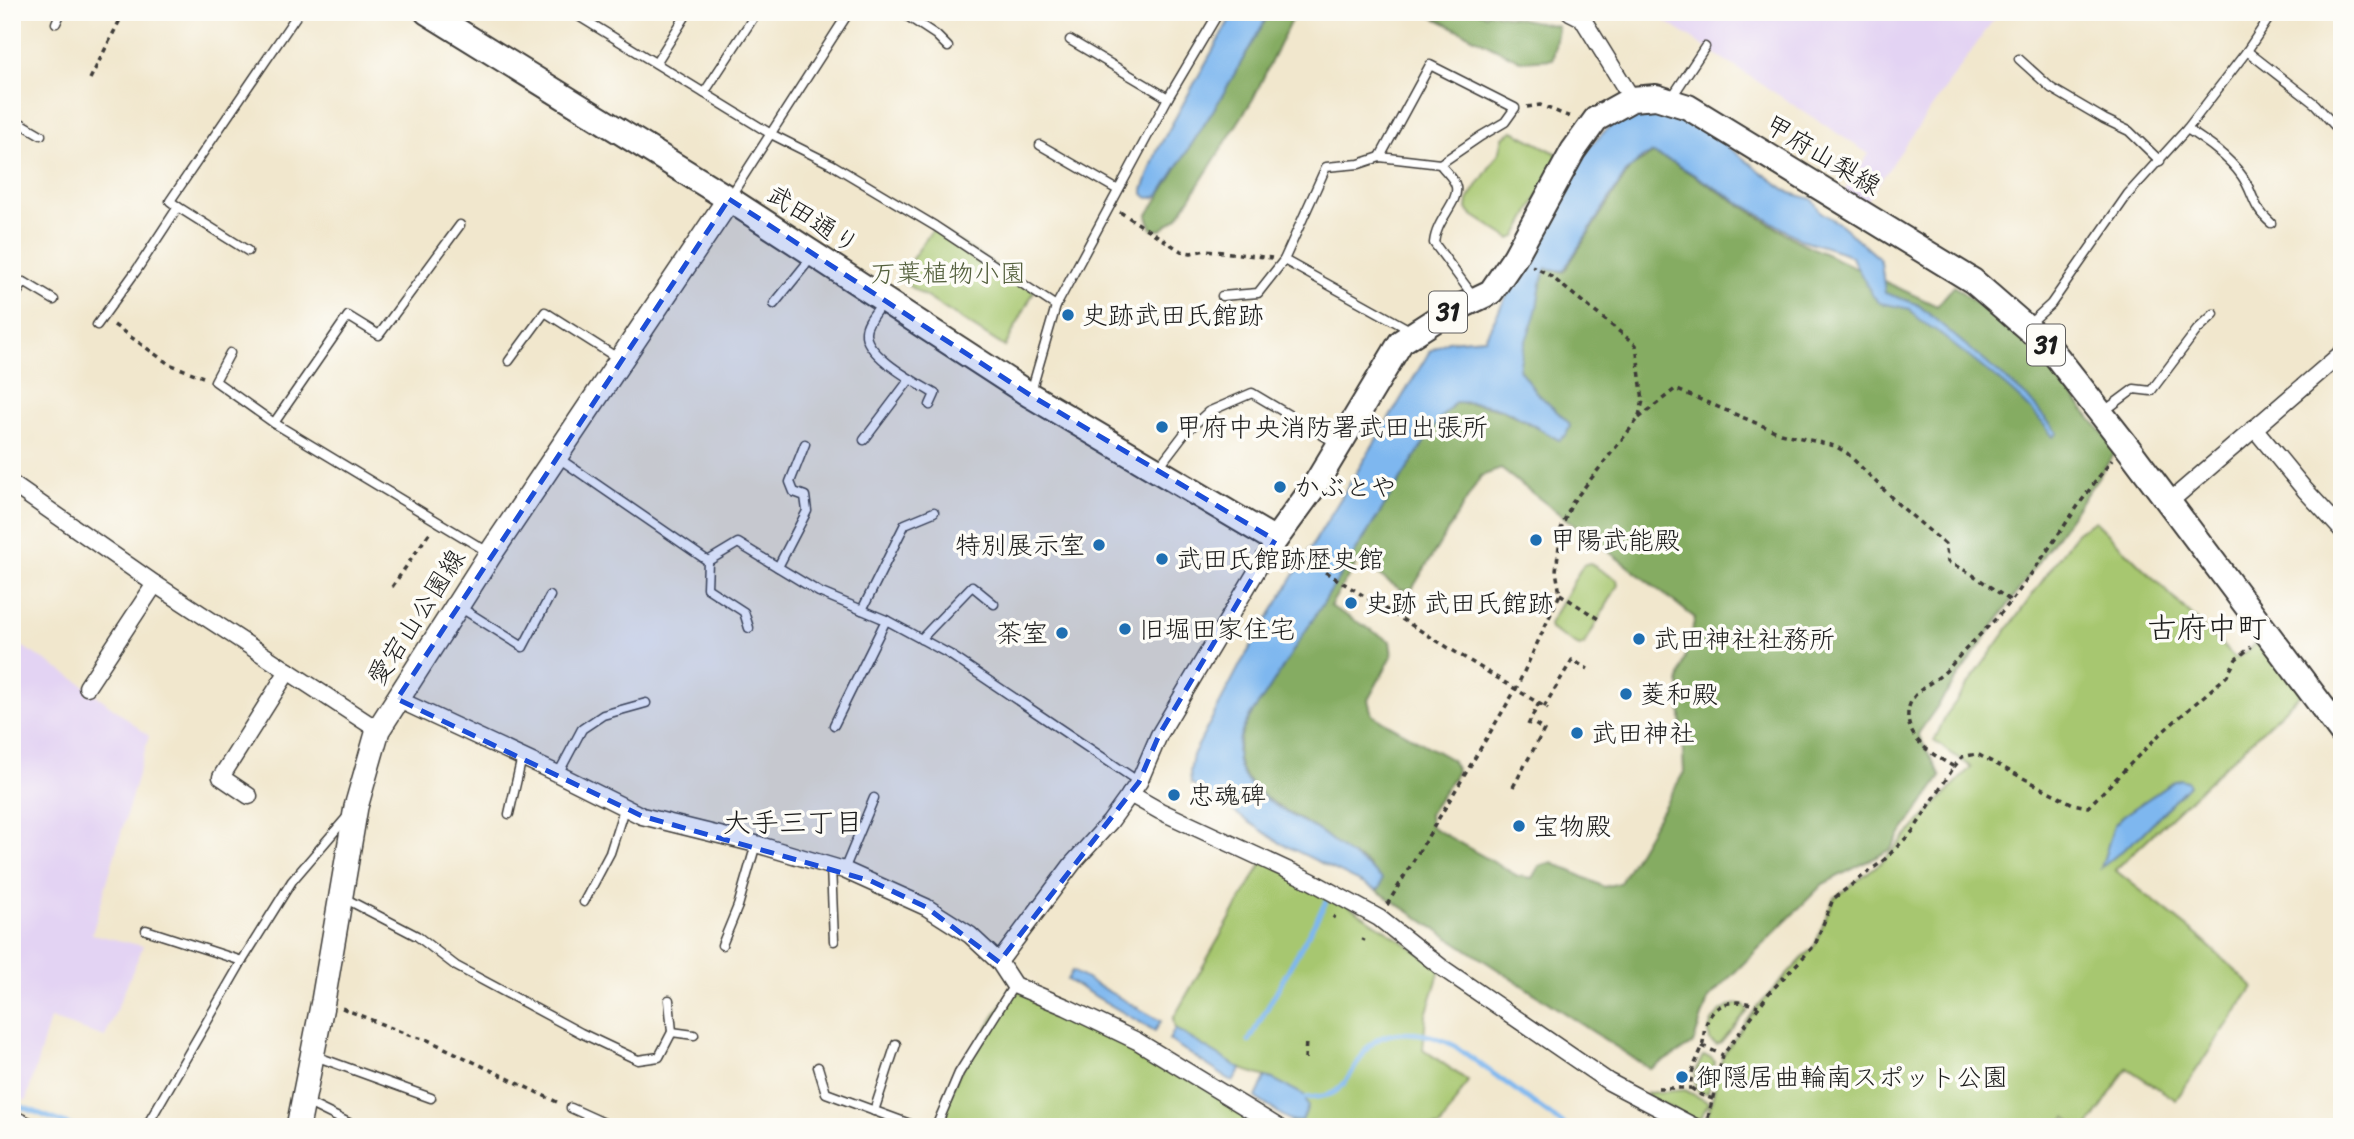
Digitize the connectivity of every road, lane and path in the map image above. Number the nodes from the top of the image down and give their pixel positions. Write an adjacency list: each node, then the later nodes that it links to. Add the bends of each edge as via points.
1 (61, 12): 13 (lane)
2 (124, 12): 20 (path)
3 (299, 12): 39 (lane, via 170,201)
4 (427, 12): 37 (main road, 武田通り)
5 (572, 12): 19 (lane)
6 (688, 12): 19 (lane)
7 (757, 12): 21 (lane)
8 (849, 12): 30 (lane)
9 (901, 12): 15 (lane)
10 (1220, 12): 22 (lane)
11 (2273, 12): 17 (lane)
12 (1579, 14): 23 (street)
13 (56, 23)
14 (1070, 40): 22 (lane)
15 (948, 47)
16 (1705, 47): 24 (lane)
17 (2247, 51): 28 (lane, via 2315,104); 29 (lane)
18 (2019, 59): 34 (lane, via 2051,88 2129,131)
19 (656, 64): 21 (lane)
20 (90, 79)
21 (704, 93): 30 (lane)
22 (1168, 98): 36 (lane)
23 (1632, 99): 24 (main road, 甲府山梨線 / 31); 27 (main road, 甲府山梨線 / 31, via 1596,118)
24 (1669, 101): 55 (main road, 甲府山梨線 / 31, via 1688,107 1973,281)
25 (1515, 108): 27 (path, via 1540,105); 33 (lane, via 1430,65); 35 (lane, via 1505,122)
26 (12, 117): 31 (lane)
27 (1591, 126): 47 (main road, 甲府山梨線 / 31, via 1516,257 1491,292)
28 (2336, 127)
29 (2187, 129): 34 (lane); 40 (lane, via 2215,147 2243,176 2259,212)
30 (771, 134): 37 (lane); 52 (lane, via 924,219)
31 (41, 135)
32 (1041, 145): 36 (lane)
33 (1380, 157): 35 (lane); 44 (lane, via 1326,167)
34 (2160, 161): 55 (lane, via 2128,194 2052,304)
35 (1440, 164): 47 (lane, via 1457,191 1438,224 1434,243)
36 (1118, 190): 38 (lane)
37 (729, 200): 43 (main road, 武田通り); 60 (main road, 愛宕山公園線)
38 (1109, 205): 44 (path, via 1181,251); 52 (lane)
39 (178, 207): 42 (lane); 54 (lane)
40 (2271, 223)
41 (460, 225): 67 (lane, via 379,335 348,316)
42 (248, 251)
43 (814, 254): 49 (main road, 武田通り); 51 (lane)
44 (1284, 260): 46 (lane, via 1258,293); 56 (lane)
45 (1527, 263): 66 (path, via 1548,274 1636,345 1643,401)
46 (1222, 296)
47 (1476, 299): 56 (main road, 甲府山梨線 / 31)
48 (54, 300): 50 (lane, via 24,282)
49 (884, 300): 61 (lane, via 866,328 866,339 883,360); 63 (main road, 武田通り)
50 (12, 301)
51 (774, 304)
52 (1056, 306): 63 (lane)
53 (2214, 314): 65 (lane, via 2151,391 2134,389)
54 (100, 321): 62 (path, via 169,365)
55 (2025, 327): 65 (main road, 甲府山梨線 / 31, via 2049,347)
56 (1415, 333): 72 (main road, 甲府山梨線 / 31, via 1401,342)
57 (230, 353): 62 (lane)
58 (2342, 353): 68 (street)
59 (509, 361): 60 (lane, via 545,312)
60 (621, 361): 73 (main road, 愛宕山公園線)
61 (911, 379): 64 (lane, via 935,394); 69 (lane)
62 (215, 381): 67 (lane)
63 (1030, 395): 74 (main road, 武田通り)
64 (930, 405)
65 (2101, 414): 71 (main road, 甲府山梨線 / 31)
66 (1638, 419): 87 (path, via 1572,503 1561,529 1556,571); 89 (path, via 1675,389 1780,433 1835,446 1945,544 1948,562)
67 (274, 424): 78 (lane)
68 (2254, 428): 76 (street); 79 (street)
69 (864, 440)
70 (805, 444): 84 (lane, via 790,482 794,492 805,496 807,512)
71 (2125, 444): 76 (main road, 甲府山梨線 / 31); 89 (path)
72 (1339, 445): 74 (lane, via 1252,393 1208,412); 80 (main road, 甲府山梨線 / 31)
73 (557, 457): 81 (main road, 愛宕山公園線); 83 (lane)
74 (1156, 470): 80 (main road, 武田通り)
75 (12, 484): 85 (street)
76 (2168, 503): 96 (main road, 甲府山梨線 / 31)
77 (934, 512): 92 (lane, via 905,524)
78 (437, 521): 81 (lane); 86 (path)
79 (2342, 530)
80 (1275, 541): 112 (street, via 1159,735)
81 (491, 553): 91 (main road, 愛宕山公園線)
82 (1303, 559): 101 (path)
83 (708, 561): 84 (lane, via 738,543); 95 (lane, via 707,588 744,611)
84 (778, 567): 92 (lane, via 819,592)
85 (155, 584): 99 (street); 100 (street)
86 (392, 587)
87 (1560, 594): 94 (path); 101 (path)
88 (550, 596): 91 (lane, via 523,647)
89 (2011, 601): 109 (path, via 1945,672 1920,688 1912,702 1908,718 1920,743)
90 (994, 604): 97 (lane, via 972,586)
91 (457, 606): 102 (main road, 愛宕山公園線)
92 (862, 610): 93 (lane)
93 (886, 620): 97 (lane); 105 (lane)
94 (1600, 620)
95 (749, 628)
96 (2267, 635): 107 (main road, 甲府山梨線 / 31); 109 (path, via 2236,659 2227,676 2159,735 2088,807 2073,804 1977,754 1962,757)
97 (921, 639): 112 (lane, via 949,654)
98 (1588, 670): 104 (path, via 1572,660 1546,708)
99 (288, 671): 106 (street); 113 (street, via 221,777)
100 (87, 687)
101 (1516, 690): 104 (path); 122 (path)
102 (397, 699): 106 (main road, 愛宕山公園線); 108 (street)
103 (646, 703): 110 (lane, via 603,715 582,729)
104 (1539, 704): 111 (path, via 1529,723 1544,730)
105 (834, 725)
106 (378, 730): 115 (main road, 愛宕山公園線)
107 (2342, 733)
108 (522, 757): 110 (street); 117 (lane)
109 (1955, 767): 131 (path, via 1913,831 1833,900 1815,945)
110 (558, 774): 116 (street)
111 (1513, 787)
112 (1135, 788): 122 (street, via 1160,811); 127 (street)
113 (249, 796)
114 (874, 798): 119 (lane)
115 (356, 807): 120 (main road, 愛宕山公園線); 126 (lane, via 292,881)
116 (624, 809): 118 (street); 121 (lane, via 610,853)
117 (509, 814)
118 (756, 844): 119 (street); 125 (lane)
119 (837, 868): 124 (lane); 127 (street, via 926,906 970,934)
120 (341, 896): 130 (main road, 愛宕山公園線); 132 (lane, via 417,936 456,966 638,1059 659,1057)
121 (584, 902)
122 (1379, 918): 156 (street, via 1441,967 1609,1082)
123 (146, 930): 126 (lane)
124 (834, 941)
125 (722, 945)
126 (242, 961): 149 (lane)
127 (999, 962): 128 (street)
128 (1014, 985): 154 (lane, via 959,1073); 155 (street, via 1137,1041)
129 (669, 1000): 132 (lane)
130 (323, 1001): 137 (main road, 愛宕山公園線); 144 (path, via 428,1040)
131 (1758, 1006): 136 (path, via 1724,1003 1709,1019); 138 (path)
132 (672, 1032): 133 (lane)
133 (694, 1034)
134 (1306, 1040): 139 (path)
135 (896, 1044): 145 (lane)
136 (1702, 1046): 138 (path); 142 (path, via 1690,1074 1691,1088)
137 (313, 1055): 141 (lane); 143 (main road, 愛宕山公園線)
138 (1723, 1055): 142 (path)
139 (1305, 1059)
140 (818, 1067): 145 (lane, via 826,1093)
141 (431, 1098)
142 (1714, 1099): 157 (path)
143 (304, 1101): 150 (main road, 愛宕山公園線); 151 (lane)
144 (571, 1108): 152 (lane)
145 (874, 1111): 153 (lane)
146 (12, 1114): 148 (lane)
147 (2342, 1121): 158 (lane)
148 (41, 1127)
149 (146, 1127)
150 (298, 1127)
151 (357, 1127)
152 (613, 1127)
153 (918, 1127)
154 (936, 1127)
155 (1278, 1127)
156 (1695, 1127)
157 (1705, 1127)
158 (2336, 1127)

